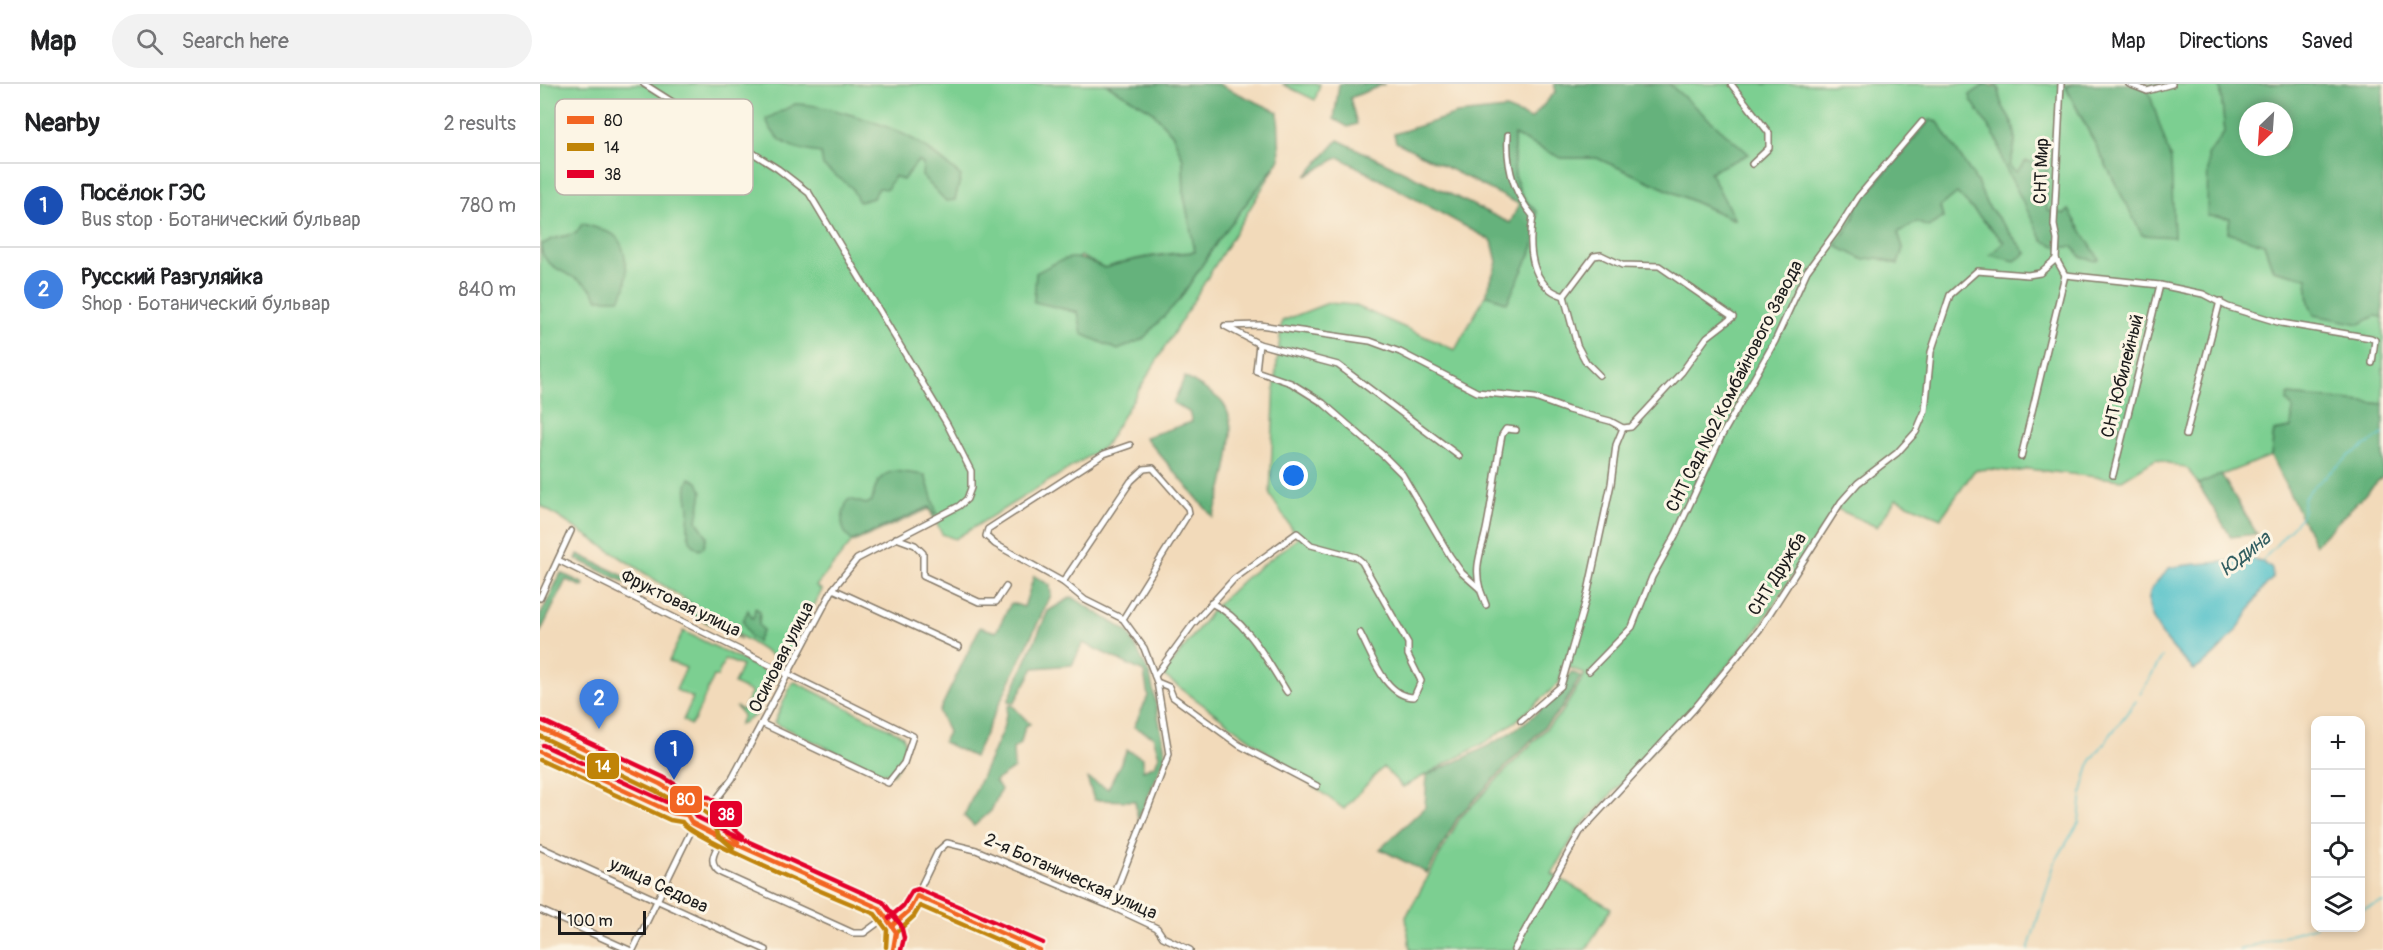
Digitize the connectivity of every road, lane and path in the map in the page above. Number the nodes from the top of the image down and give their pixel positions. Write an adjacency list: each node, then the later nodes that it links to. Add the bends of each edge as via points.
1 (644, 84): 6 (street, Осиновая улица)
2 (1731, 84): 10 (street, via 1769,133 1768,148)
3 (2061, 84): 11 (street, СНТ Мир)
4 (2129, 84): 5 (street, via 2147,91)
5 (2172, 84)
6 (668, 99)
7 (1922, 122): 39 (street, СНТ Сад №2 Комбайнового Завода, via 1858,197 1807,271 1775,341 1721,437 1652,577 1632,627)
8 (1508, 135): 14 (street, via 1507,154 1518,199 1533,216 1529,240 1536,272 1545,287)
9 (753, 153): 27 (street, Осиновая улица, via 809,193 971,471 967,499)
10 (1752, 164)
11 (2056, 259): 12 (street); 70 (street, СНТ Дружба, via 2040,273 1977,271 1950,295 1931,352 1925,411 1916,432 1841,502 1759,630 1694,709 1580,832)
12 (2065, 275): 13 (street); 24 (street)
13 (2160, 285): 15 (street); 25 (street, СНТ Юбилейный)
14 (1564, 296): 18 (street, via 1577,345); 19 (street, СНТ Сад №2 Комбайнового Завода, via 1594,256 1601,255 1622,264 1659,266 1732,317 1707,337 1682,372 1631,427)
15 (2220, 301): 17 (street, via 2281,323 2370,338 2374,340); 21 (street)
16 (1259, 344): 19 (street, via 1225,326 1260,325 1370,340 1477,392 1534,398 1610,420); 23 (street, via 1338,364); 32 (street, via 1256,371 1291,383 1323,403 1384,456 1415,494 1462,573)
17 (2372, 363)
18 (1599, 375)
19 (1623, 428): 43 (street, via 1616,445 1587,596 1562,686)
20 (1516, 430): 32 (street, via 1506,429 1502,435 1487,528 1477,558)
21 (2186, 435)
22 (1130, 445): 29 (street, via 1104,454 988,529 986,536 995,544)
23 (1458, 456)
24 (2021, 457)
25 (2113, 475)
26 (571, 531): 28 (street)
27 (896, 538): 30 (street, via 915,545 923,553 923,576 970,597 996,602); 31 (street, Осиновая улица, via 857,559)
28 (558, 560): 33 (street); 40 (street, Фруктовая улица)
29 (1063, 582): 36 (street, via 1085,600); 36 (street, via 1125,489 1149,466 1153,468 1189,513)
30 (1006, 587)
31 (833, 589): 38 (street); 40 (street, Осиновая улица)
32 (1480, 589): 35 (street)
33 (540, 598)
34 (1211, 603): 37 (street, via 1234,579 1297,533 1311,545 1362,562 1408,643 1408,655 1421,681 1414,697 1403,697 1392,688); 41 (street); 42 (street, via 1228,611 1261,651)
35 (1486, 605)
36 (1122, 619): 41 (street, via 1144,648)
37 (1360, 633)
38 (959, 647)
39 (1589, 671)
40 (789, 674): 44 (street, Осиновая улица); 44 (street, via 913,736 904,763 888,783)
41 (1156, 679): 48 (street, via 1169,687 1173,697 1239,746); 59 (street, via 1169,754)
42 (1287, 692)
43 (1521, 721)
44 (763, 724): 51 (street, Осиновая улица, via 732,779)
45 (540, 728): 47 (street)
46 (540, 752): 49 (street)
47 (641, 774): 49 (street); 50 (street)
48 (1317, 786)
49 (631, 794): 52 (street, via 673,813)
50 (692, 803): 51 (street); 52 (street)
51 (708, 805): 53 (street, via 710,818); 56 (street, via 717,812 725,831)
52 (687, 815): 53 (street)
53 (697, 825): 54 (street); 58 (street)
54 (722, 838): 56 (street); 61 (street, via 712,860 713,867 721,873 853,933 864,933)
55 (540, 847): 58 (street, улица Седова)
56 (744, 848): 61 (street, via 879,908)
57 (917, 896): 59 (street, 2-я Ботаническая улица, via 938,851 947,843 976,850); 62 (street, via 909,911); 68 (street)
58 (657, 901): 65 (street); 66 (street, улица Седова)
59 (1110, 906): 69 (street, 2-я Ботаническая улица, via 1157,928 1163,937)
60 (540, 910): 64 (street)
61 (887, 916): 62 (street)
62 (894, 924): 63 (street)
63 (894, 948): 67 (street)
64 (629, 950)
65 (633, 950)
66 (766, 950)
67 (903, 950)
68 (1040, 950)
69 (1190, 950)
70 (1514, 950)

